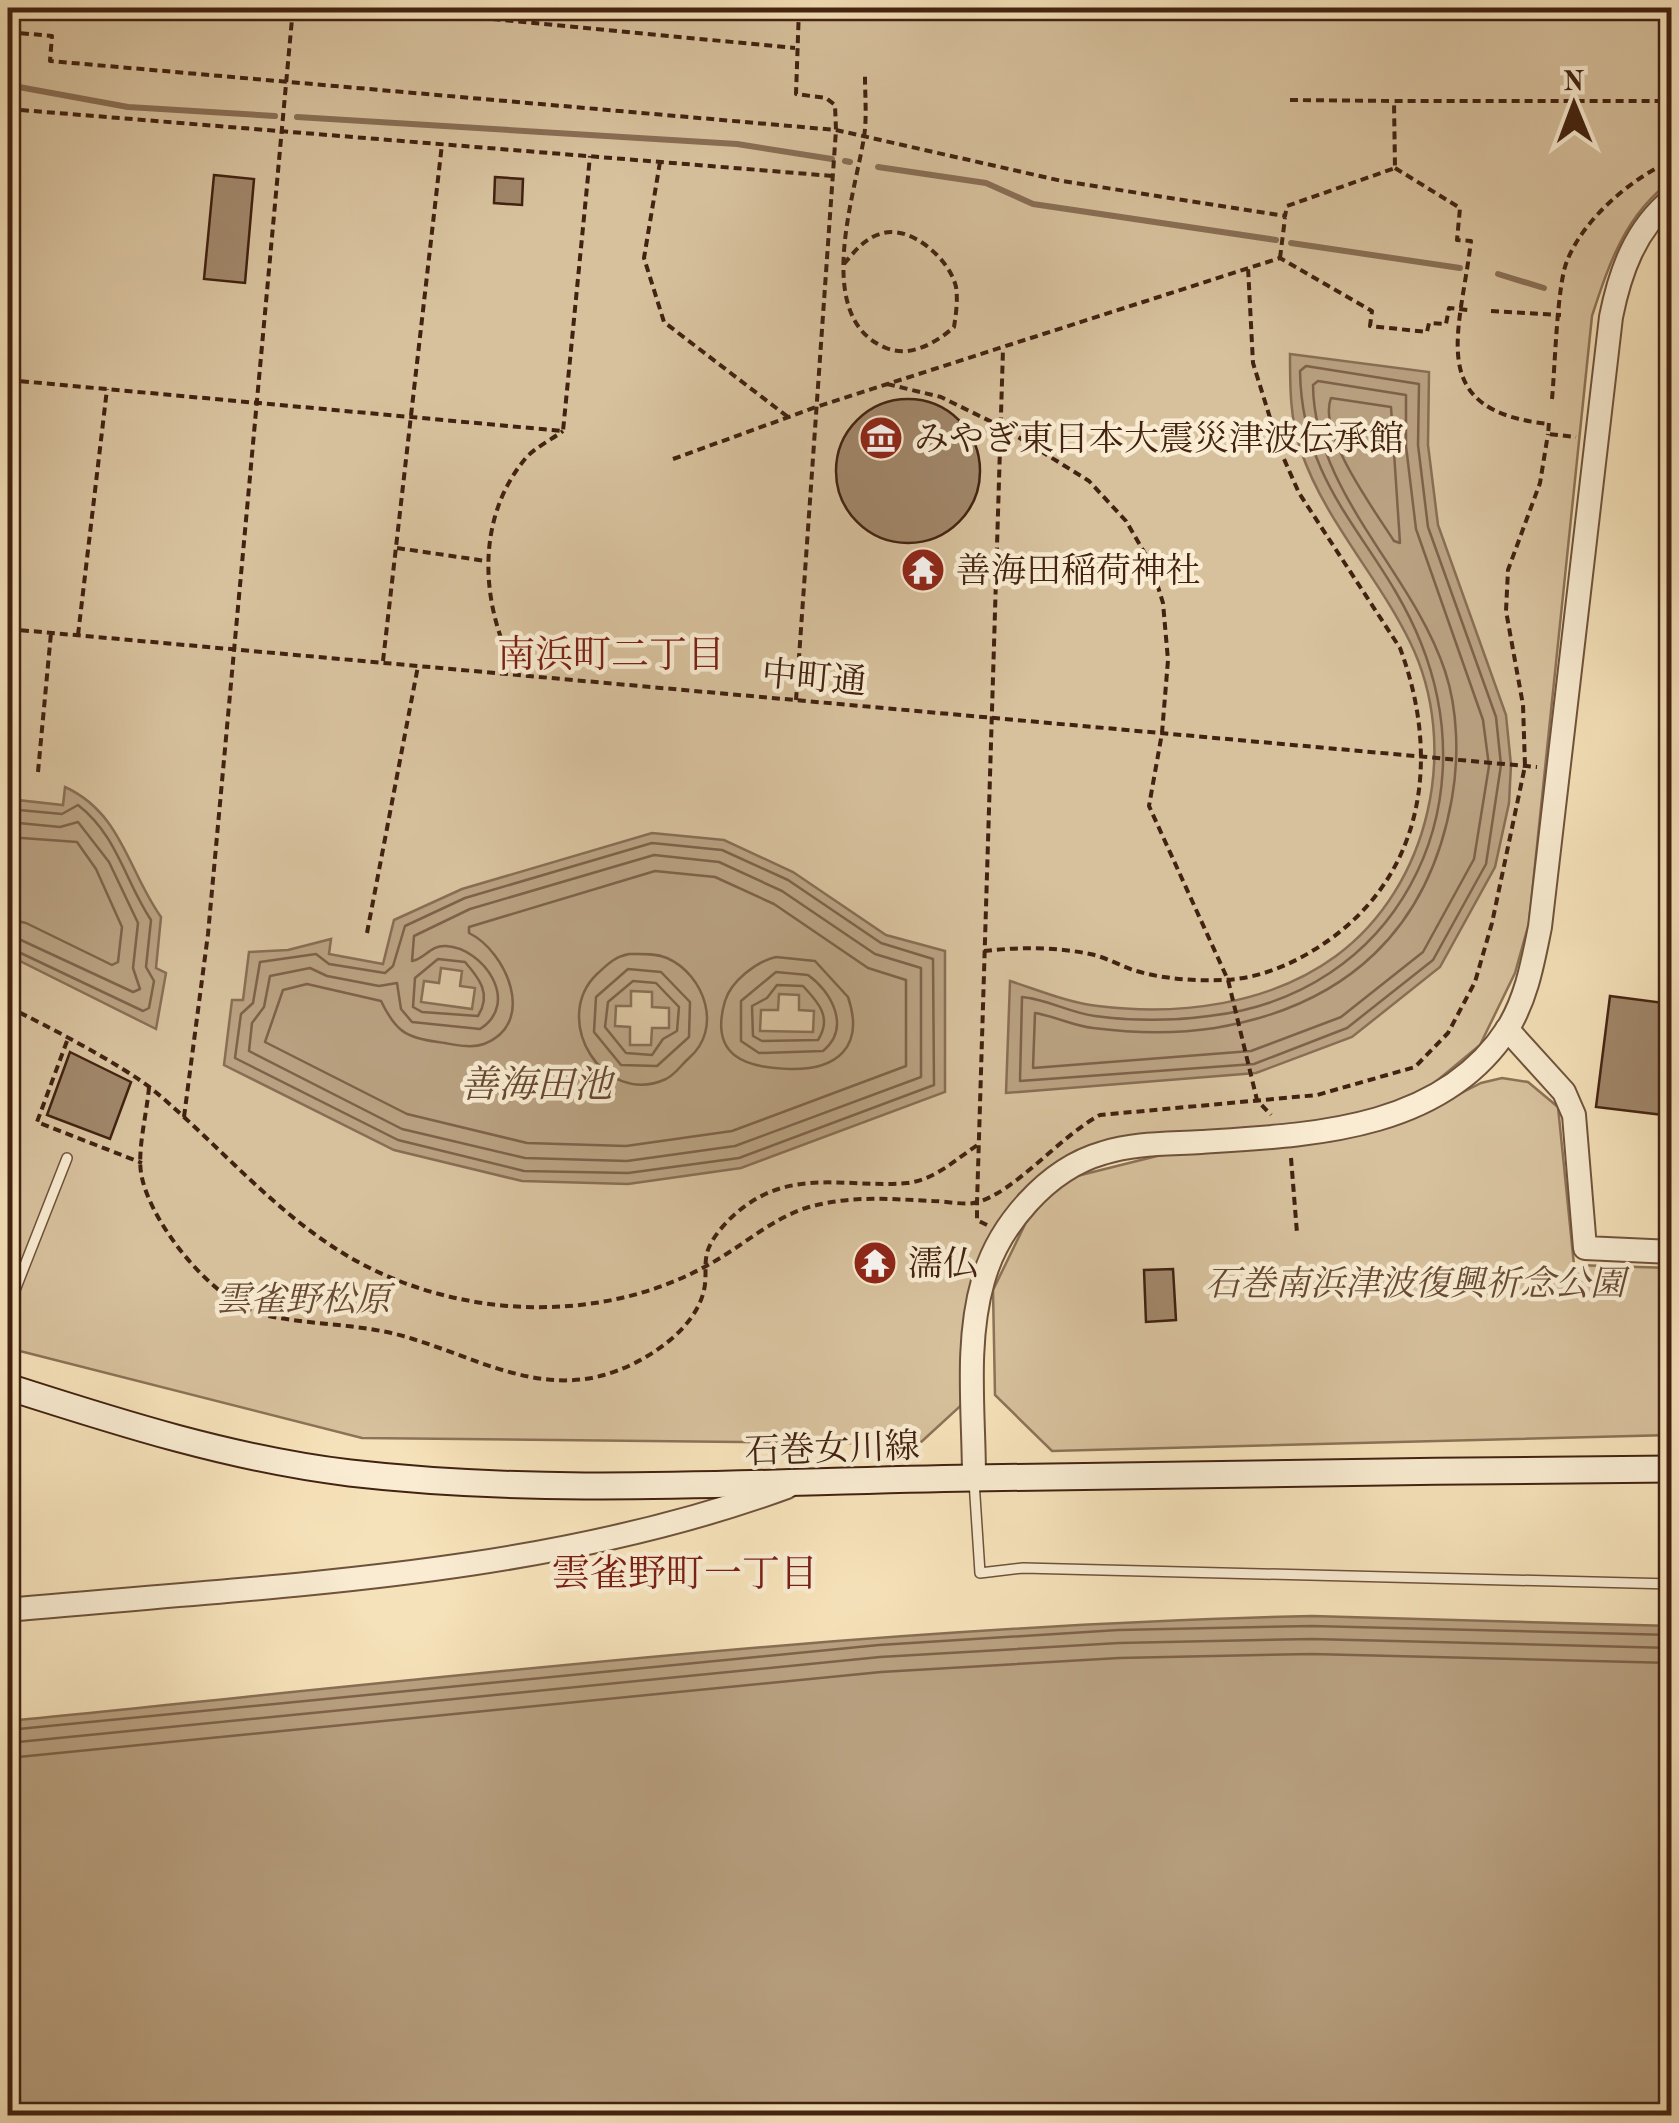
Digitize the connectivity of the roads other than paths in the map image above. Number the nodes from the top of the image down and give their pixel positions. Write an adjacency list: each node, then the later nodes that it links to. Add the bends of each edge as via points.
1 (1672, 198): 2 (street, via 1639,237 1618,286 1540,927 1524,994)
2 (1507, 1029): 4 (street, via 1564,1092 1574,1116 1585,1248); 8 (street, via 1464,1078 1414,1108 1290,1136 1102,1153 1038,1191 1005,1234 974,1318)
3 (67, 1158): 5 (lane)
4 (1672, 1252)
5 (8, 1308)
6 (8, 1387): 9 (main road, 石巻女川線, via 166,1437 346,1472 482,1485)
7 (1672, 1469): 8 (main road, 石巻女川線)
8 (974, 1478): 9 (main road, 石巻女川線); 10 (lane, via 980,1573 1023,1568)
9 (790, 1486): 11 (street, via 586,1546 433,1570)
10 (1672, 1584)
11 (8, 1610)

